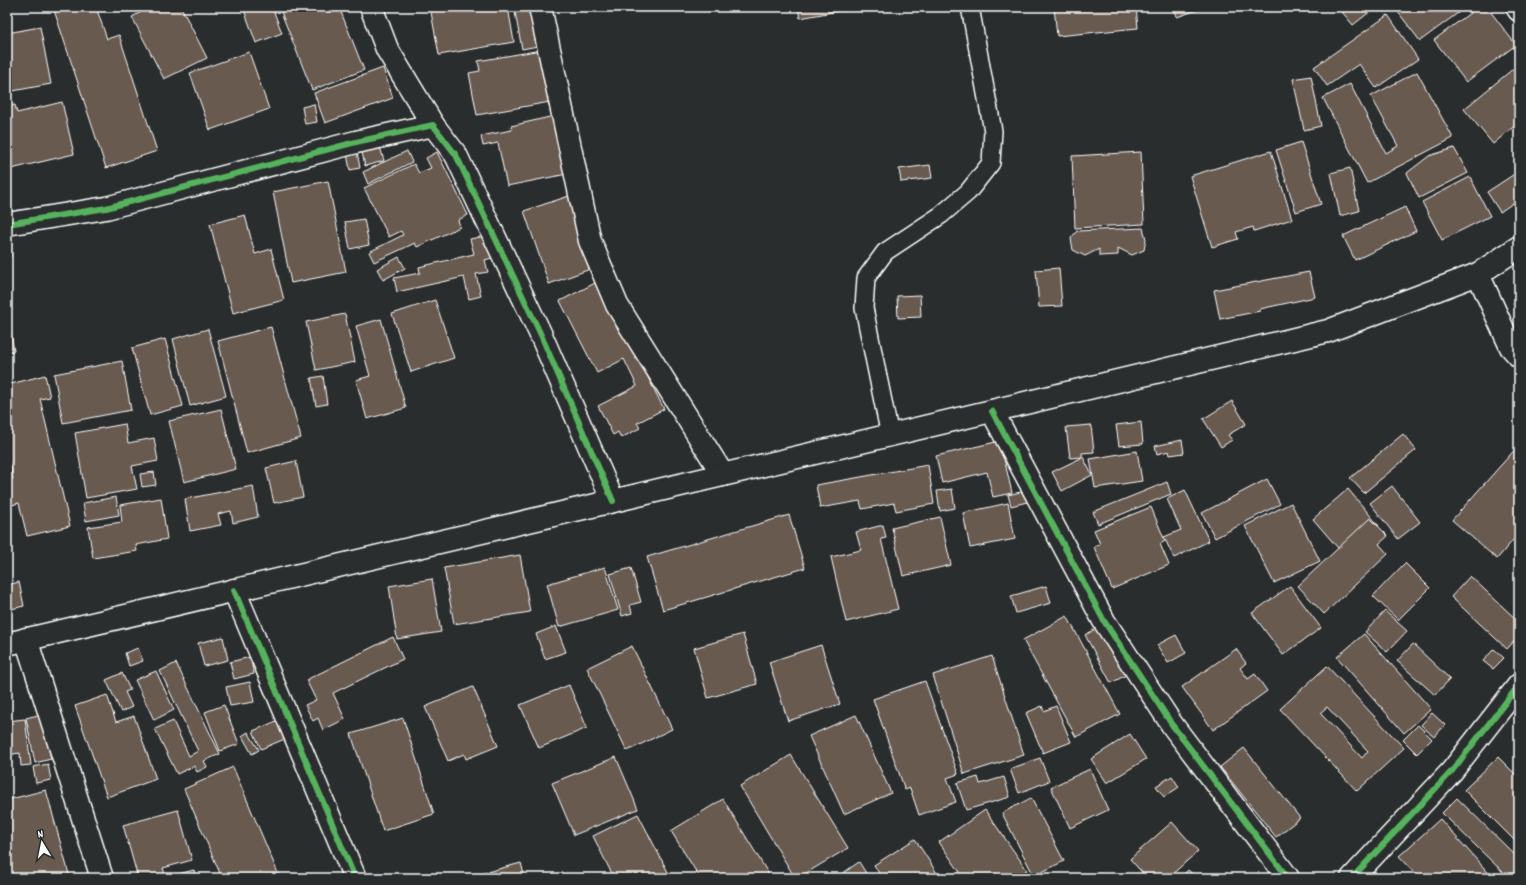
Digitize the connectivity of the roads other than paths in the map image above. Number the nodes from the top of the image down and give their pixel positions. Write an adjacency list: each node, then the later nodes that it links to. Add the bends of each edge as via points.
1 (371, 7): 6 (street, via 387,49)
2 (540, 7): 13 (street, via 590,241 617,305)
3 (970, 7): 12 (lane, via 993,131 991,163 968,192 941,215 885,252 866,278 864,308)
4 (1517, 7): 5 (street)
5 (1519, 10)
6 (434, 125): 7 (street, via 356,142 106,208); 14 (street, via 456,155 541,335)
7 (7, 224)
8 (1519, 247): 9 (street)
9 (1478, 274): 10 (street, via 1511,347); 11 (street, via 1328,331)
10 (1519, 356)
11 (992, 411): 12 (street); 20 (street, via 1104,621 1173,726)
12 (890, 436): 13 (street)
13 (722, 475): 14 (street)
14 (613, 501): 15 (street)
15 (234, 590): 16 (street); 19 (street)
16 (17, 641): 18 (street)
17 (1519, 685): 21 (street, via 1452,771)
18 (102, 878)
19 (355, 878)
20 (1288, 878)
21 (1352, 878)

